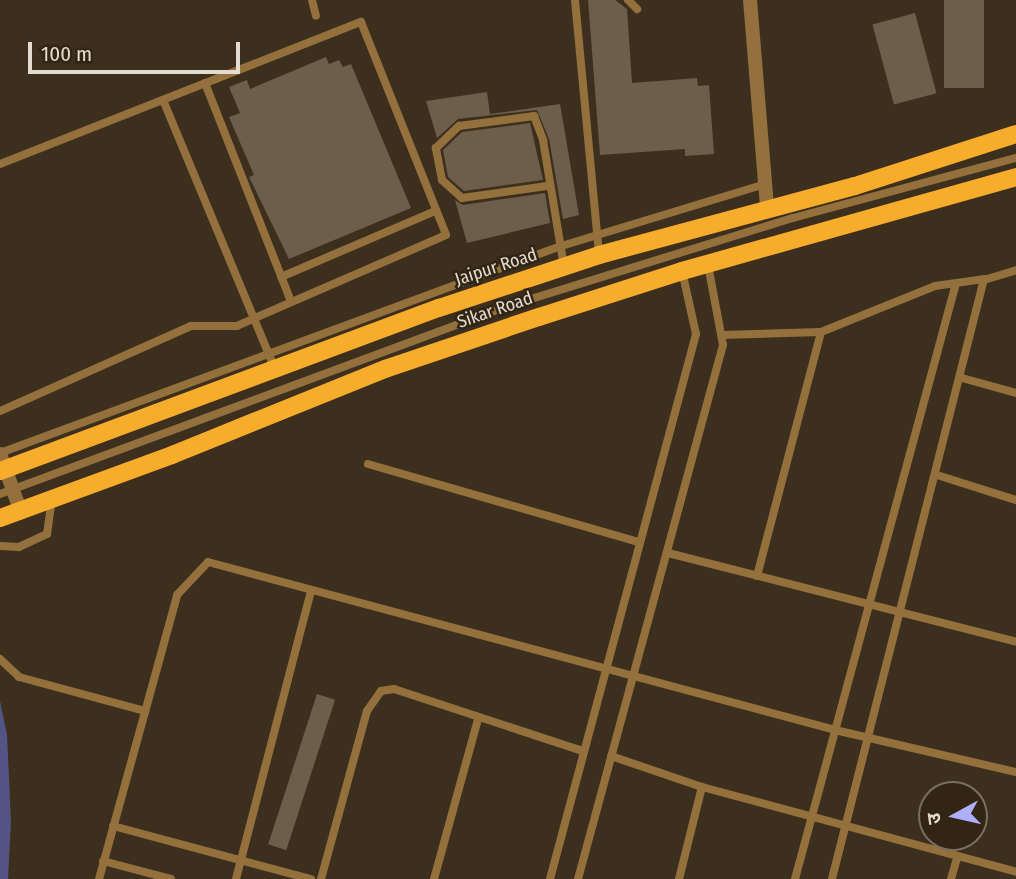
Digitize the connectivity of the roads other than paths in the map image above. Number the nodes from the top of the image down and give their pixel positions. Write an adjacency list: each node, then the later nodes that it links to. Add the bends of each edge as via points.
1 (312, 0): 6 (lane)
2 (575, 0): 17 (lane)
3 (628, 0): 5 (lane)
4 (750, 0): 13 (street)
5 (636, 9)
6 (316, 16)
7 (205, 83): 8 (lane); 16 (lane, via 361,22); 24 (lane)
8 (163, 100): 11 (lane); 28 (lane)
9 (1016, 134): 15 (main road, Jaipur Road)
10 (1016, 158): 39 (lane, via 793,218 494,311)
11 (0, 164)
12 (1016, 177): 20 (main road, Sikar Road)
13 (765, 184): 15 (street); 17 (lane)
14 (548, 186): 14 (lane, via 543,140 534,116 458,126 436,148 442,180 450,192 462,198); 18 (lane)
15 (767, 209): 19 (main road, Jaipur Road)
16 (435, 211): 24 (lane); 27 (lane, via 446,235)
17 (596, 234): 18 (lane); 19 (lane)
18 (558, 247): 21 (lane); 31 (lane)
19 (599, 254): 21 (main road, Jaipur Road)
20 (708, 265): 23 (main road, Sikar Road); 30 (lane)
21 (564, 267): 32 (main road, Jaipur Road)
22 (1016, 270): 25 (lane)
23 (682, 271): 40 (main road, Sikar Road, via 385,369); 44 (lane, via 696,334)
24 (281, 277): 27 (lane)
25 (984, 280): 26 (lane); 33 (lane)
26 (956, 283): 29 (lane, via 935,286); 49 (lane)
27 (291, 300): 28 (lane)
28 (254, 319): 31 (lane); 35 (lane, via 237,326 191,326)
29 (821, 332): 30 (lane); 47 (lane)
30 (722, 335): 46 (lane)
31 (268, 352): 32 (lane); 36 (lane)
32 (275, 370): 36 (main road, Jaipur Road)
33 (962, 378): 34 (lane); 38 (lane)
34 (1016, 393)
35 (0, 411)
36 (1, 462): 39 (street)
37 (368, 464): 44 (lane)
38 (937, 475): 41 (lane); 50 (lane)
39 (6, 492): 42 (street)
40 (52, 500): 42 (main road, Sikar Road); 45 (lane, via 47,534 19,547)
41 (1016, 500)
42 (20, 512): 43 (main road, Sikar Road)
43 (0, 518)
44 (639, 542): 53 (lane)
45 (0, 546)
46 (668, 553): 47 (lane); 54 (lane)
47 (757, 576): 49 (lane)
48 (311, 592): 53 (lane); 55 (lane, via 208,562 177,595); 68 (lane)
49 (869, 606): 50 (lane); 57 (lane)
50 (901, 613): 51 (lane); 58 (lane)
51 (1016, 642)
52 (0, 659): 55 (lane, via 3,667 19,677)
53 (605, 667): 54 (lane); 59 (lane)
54 (634, 675): 57 (lane); 60 (lane)
55 (145, 711): 65 (lane)
56 (478, 719): 59 (lane); 74 (lane, via 394,689 372,697); 75 (lane)
57 (835, 730): 58 (lane); 63 (lane)
58 (868, 739): 61 (lane); 64 (lane)
59 (583, 751): 76 (lane)
60 (611, 756): 62 (lane); 77 (lane)
61 (1016, 772)
62 (702, 787): 63 (lane); 78 (lane)
63 (812, 814): 64 (lane); 79 (lane)
64 (845, 823): 66 (lane); 80 (lane)
65 (113, 826): 67 (lane); 68 (lane)
66 (957, 858): 69 (lane); 81 (lane)
67 (103, 861): 70 (lane); 71 (lane)
68 (242, 862): 72 (lane); 73 (lane)
69 (1016, 872)
70 (99, 879)
71 (170, 879)
72 (236, 879)
73 (311, 879)
74 (321, 879)
75 (433, 879)
76 (550, 879)
77 (578, 879)
78 (678, 879)
79 (794, 879)
80 (832, 879)
81 (950, 879)

